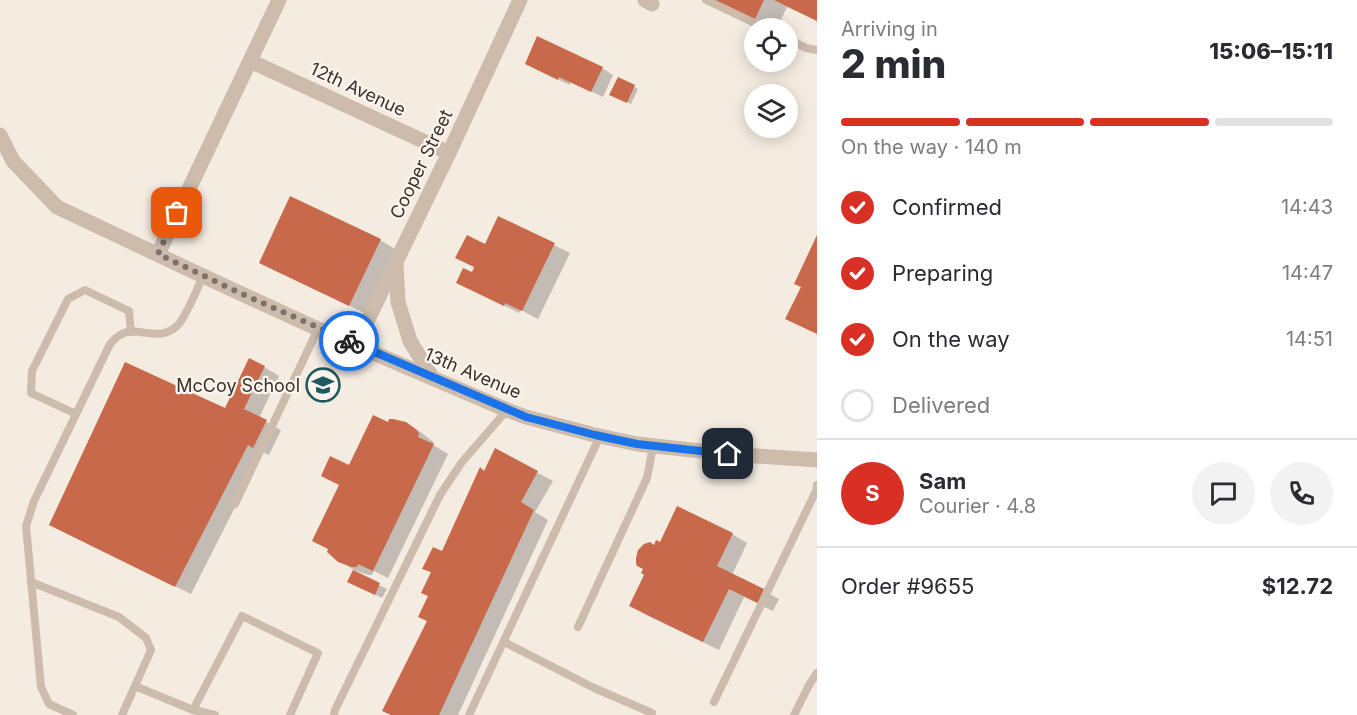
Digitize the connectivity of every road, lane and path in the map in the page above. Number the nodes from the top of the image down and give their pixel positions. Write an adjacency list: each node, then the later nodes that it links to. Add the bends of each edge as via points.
1 (279, 0): 7 (street)
2 (520, 0): 9 (street, Cooper Street)
3 (706, 0): 4 (lane)
4 (744, 18)
5 (798, 44): 6 (lane)
6 (817, 50)
7 (250, 61): 9 (street, 12th Avenue); 10 (street)
8 (0, 135): 10 (street, 13th Avenue, via 13,162 57,207)
9 (449, 153): 11 (street, Cooper Street)
10 (158, 254): 12 (street, 13th Avenue)
11 (396, 261): 15 (street, Cooper Street); 16 (street, via 398,302 404,322 410,341)
12 (203, 276): 13 (street, 13th Avenue); 14 (lane, via 180,324 160,334)
13 (318, 329): 15 (street, 13th Avenue); 23 (lane)
14 (131, 332): 18 (lane, via 121,334 110,344); 18 (lane, via 129,311 85,290 68,299 32,371 31,393)
15 (356, 344): 16 (street, 13th Avenue)
16 (432, 377): 17 (street, 13th Avenue)
17 (507, 410): 19 (street, 13th Avenue); 36 (lane, via 462,462 440,495)
18 (76, 414): 24 (lane, via 26,526)
19 (600, 436): 20 (street, 13th Avenue); 26 (lane)
20 (653, 446): 21 (street, 13th Avenue); 25 (lane, via 647,478)
21 (817, 460)
22 (817, 486): 29 (lane)
23 (235, 504)
24 (31, 582): 28 (lane, via 119,617 146,638 151,650); 32 (lane, via 41,687 49,704)
25 (578, 627)
26 (504, 642): 31 (lane, via 594,688); 37 (lane)
27 (817, 673): 38 (lane)
28 (135, 686): 30 (lane); 33 (lane)
29 (714, 702)
30 (193, 710): 34 (lane); 35 (lane, via 242,616 318,653)
31 (652, 712)
32 (73, 715)
33 (122, 715)
34 (215, 715)
35 (290, 715)
36 (334, 715)
37 (469, 715)
38 (794, 715)

